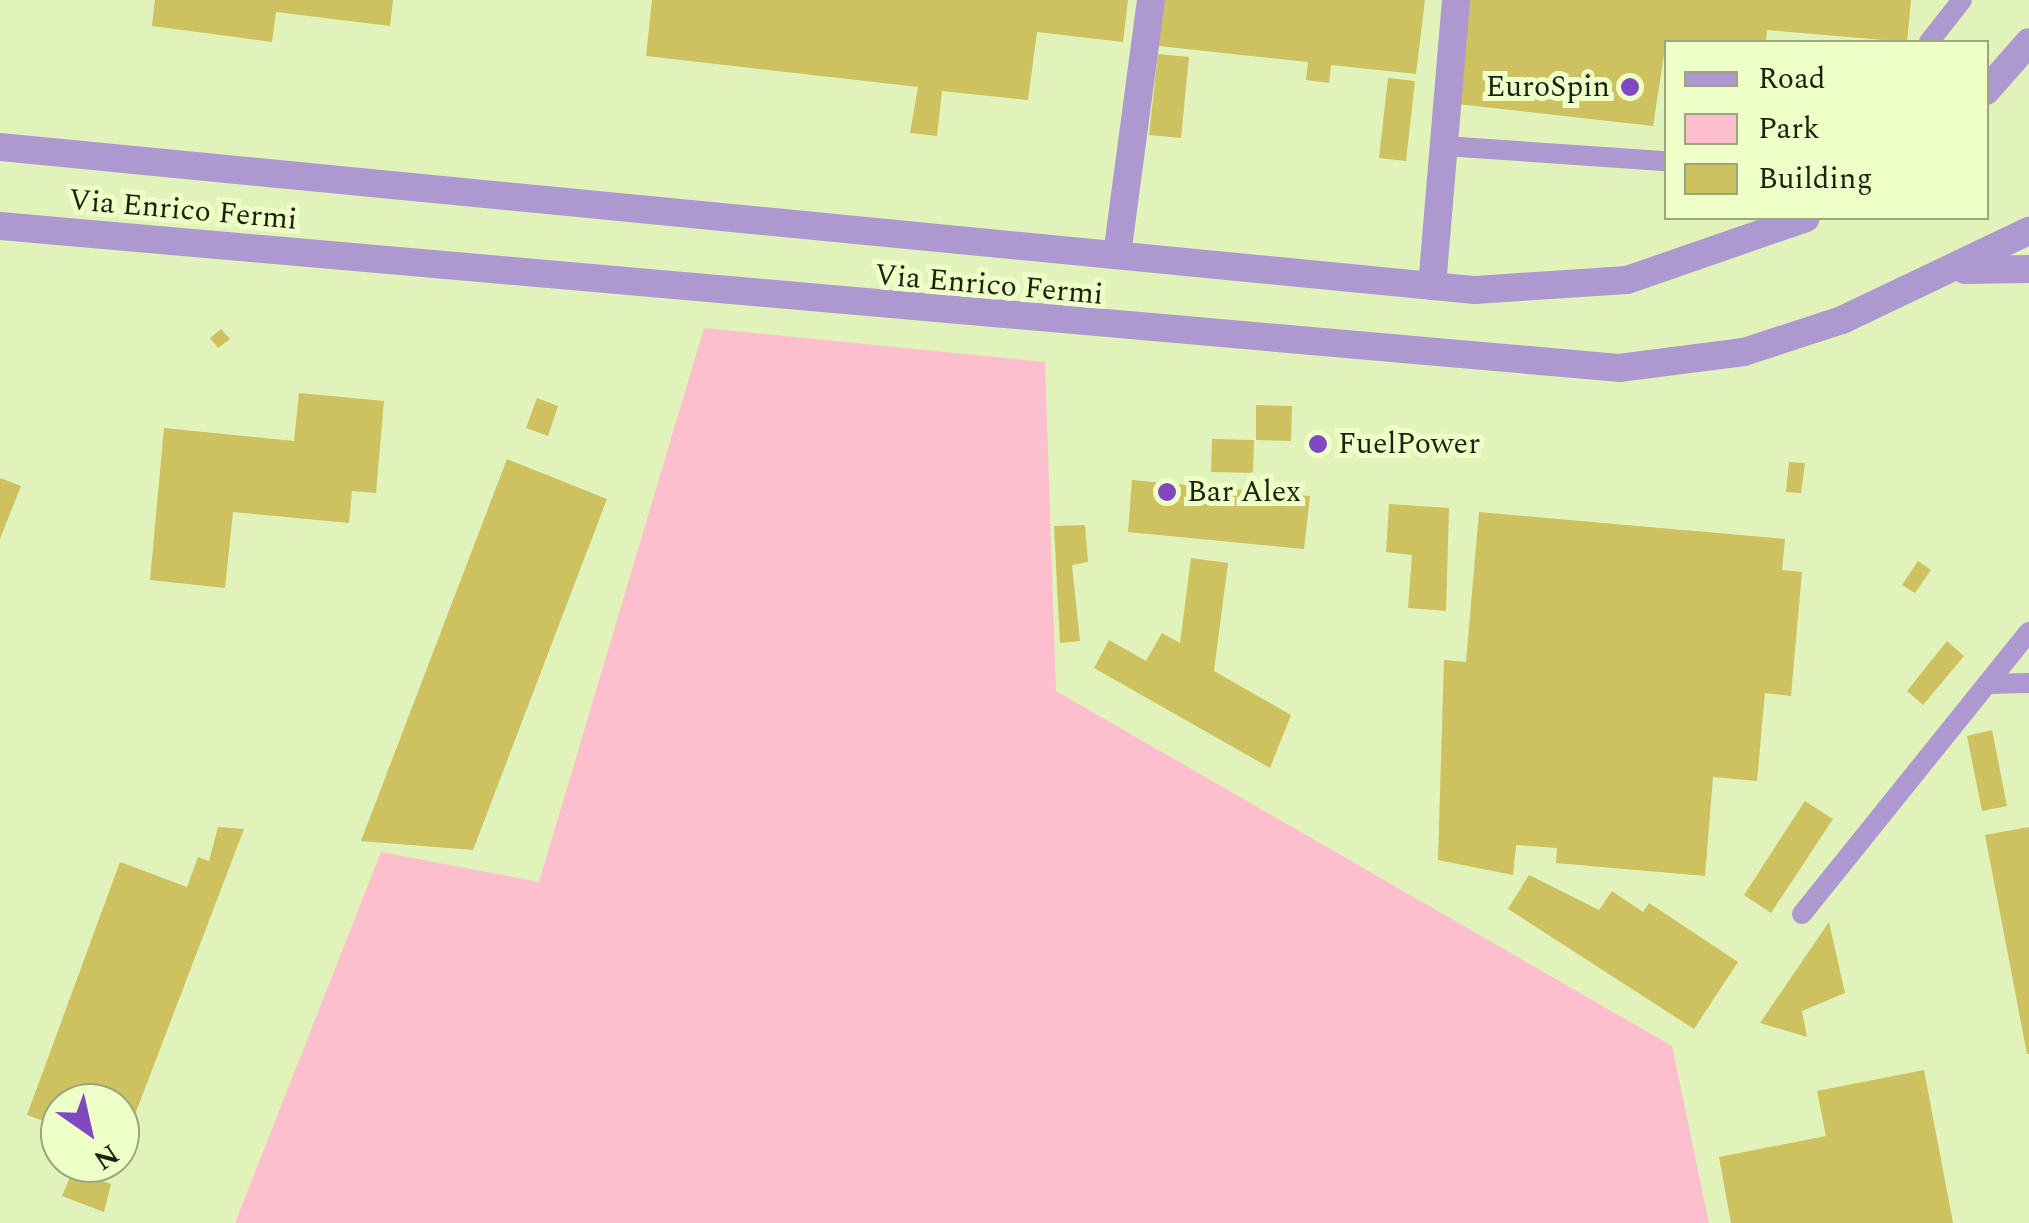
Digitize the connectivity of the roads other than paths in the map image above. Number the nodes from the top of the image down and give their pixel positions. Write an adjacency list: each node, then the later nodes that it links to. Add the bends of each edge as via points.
1 (1151, 0): 13 (street)
2 (1456, 0): 7 (street)
3 (1962, 0): 4 (lane)
4 (1931, 40)
5 (2029, 42): 6 (street)
6 (1989, 89)
7 (1444, 146): 9 (lane); 16 (street)
8 (0, 147): 13 (street, Via Enrico Fermi)
9 (1664, 161)
10 (1800, 220): 16 (street, Via Enrico Fermi, via 1627,280)
11 (0, 226): 15 (street, Via Enrico Fermi, via 1619,368 1744,352)
12 (2029, 231): 15 (street, Via Enrico Fermi)
13 (1117, 255): 16 (street, Via Enrico Fermi)
14 (2029, 268): 15 (street, Via Enrico Fermi)
15 (1959, 270)
16 (1432, 286)
17 (2029, 632): 19 (lane)
18 (2029, 683): 19 (lane)
19 (1987, 684): 20 (lane)
20 (1802, 914)

